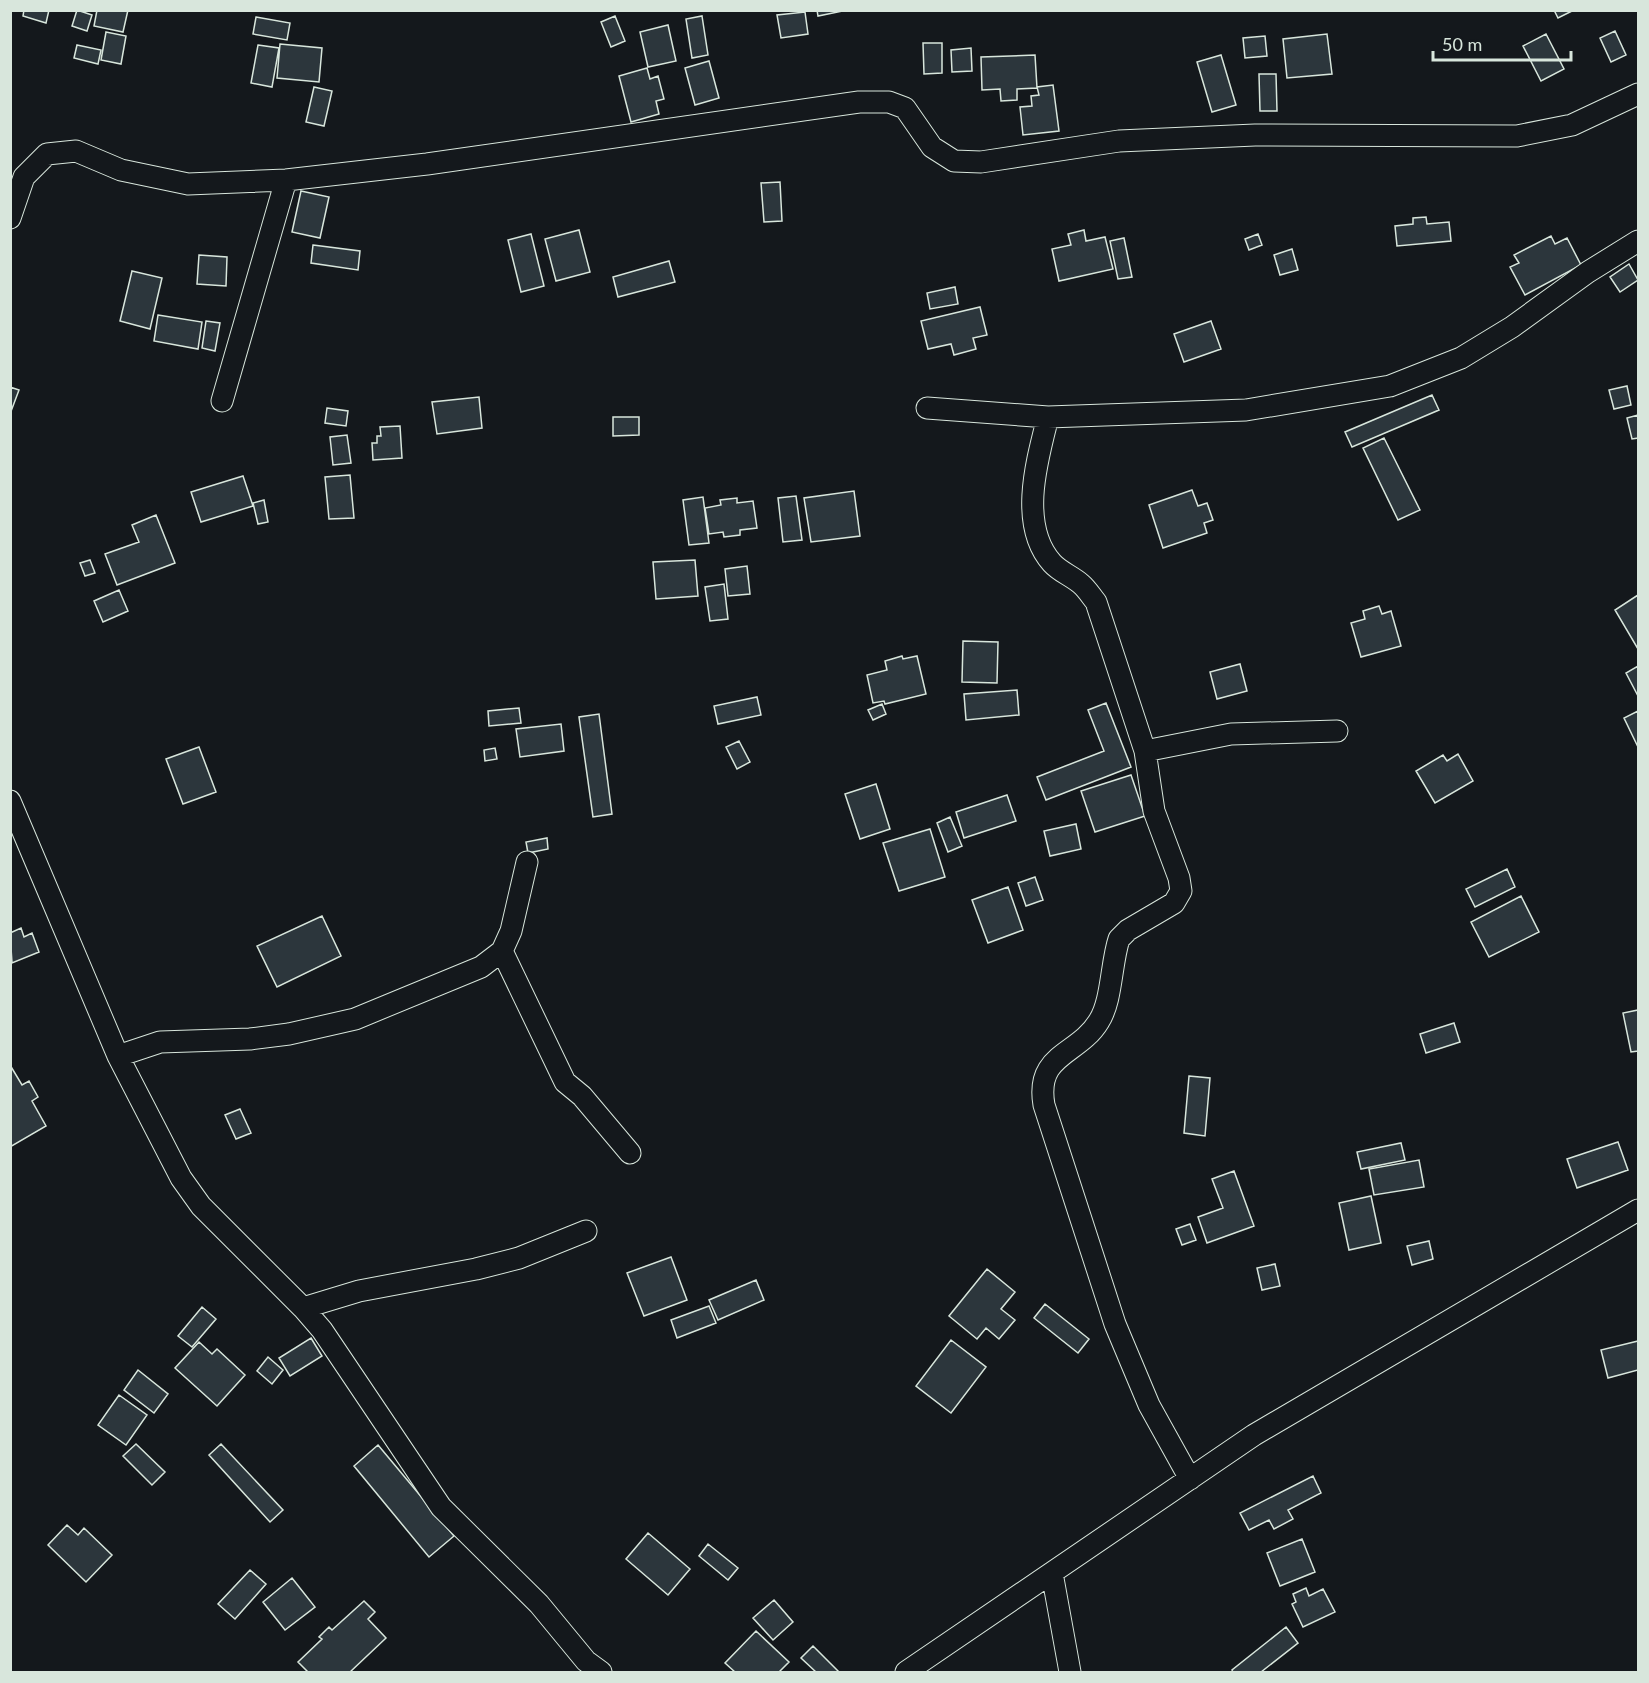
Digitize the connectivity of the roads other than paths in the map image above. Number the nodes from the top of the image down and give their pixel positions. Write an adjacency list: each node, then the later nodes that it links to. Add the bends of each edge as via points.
1 (1638, 94): 2 (street, via 1572,125 1517,136 1256,135 1119,141 981,162 954,161 932,147 905,108 889,102 859,102 428,164)
2 (286, 180): 3 (street, via 188,184 121,170 76,151 47,154 24,177); 5 (street)
3 (10, 218)
4 (1638, 242): 7 (street, via 1461,358 1390,386 1246,410)
5 (222, 400)
6 (927, 408): 7 (street)
7 (1048, 417): 9 (street, via 1037,458 1034,513 1038,542 1052,564 1082,585 1096,602)
8 (1337, 731): 9 (street, via 1231,734)
9 (1145, 751): 18 (street, via 1154,811 1181,891 1174,903 1119,939 1099,1021 1048,1070 1041,1088 1115,1324 1149,1406)
10 (10, 801): 13 (street)
11 (527, 862): 12 (street, via 511,931)
12 (502, 951): 13 (street, via 481,967 355,1019 250,1039 160,1042); 14 (street, via 565,1082 582,1096)
13 (118, 1056): 17 (street, via 181,1178 201,1206)
14 (630, 1153)
15 (1638, 1210): 18 (street, via 1254,1435)
16 (586, 1231): 17 (street, via 519,1258 359,1291)
17 (303, 1308): 20 (street, via 351,1370 441,1507 538,1604 586,1661)
18 (1190, 1479): 19 (street)
19 (1052, 1573): 21 (street); 22 (street)
20 (601, 1672)
21 (906, 1672)
22 (1070, 1672)

